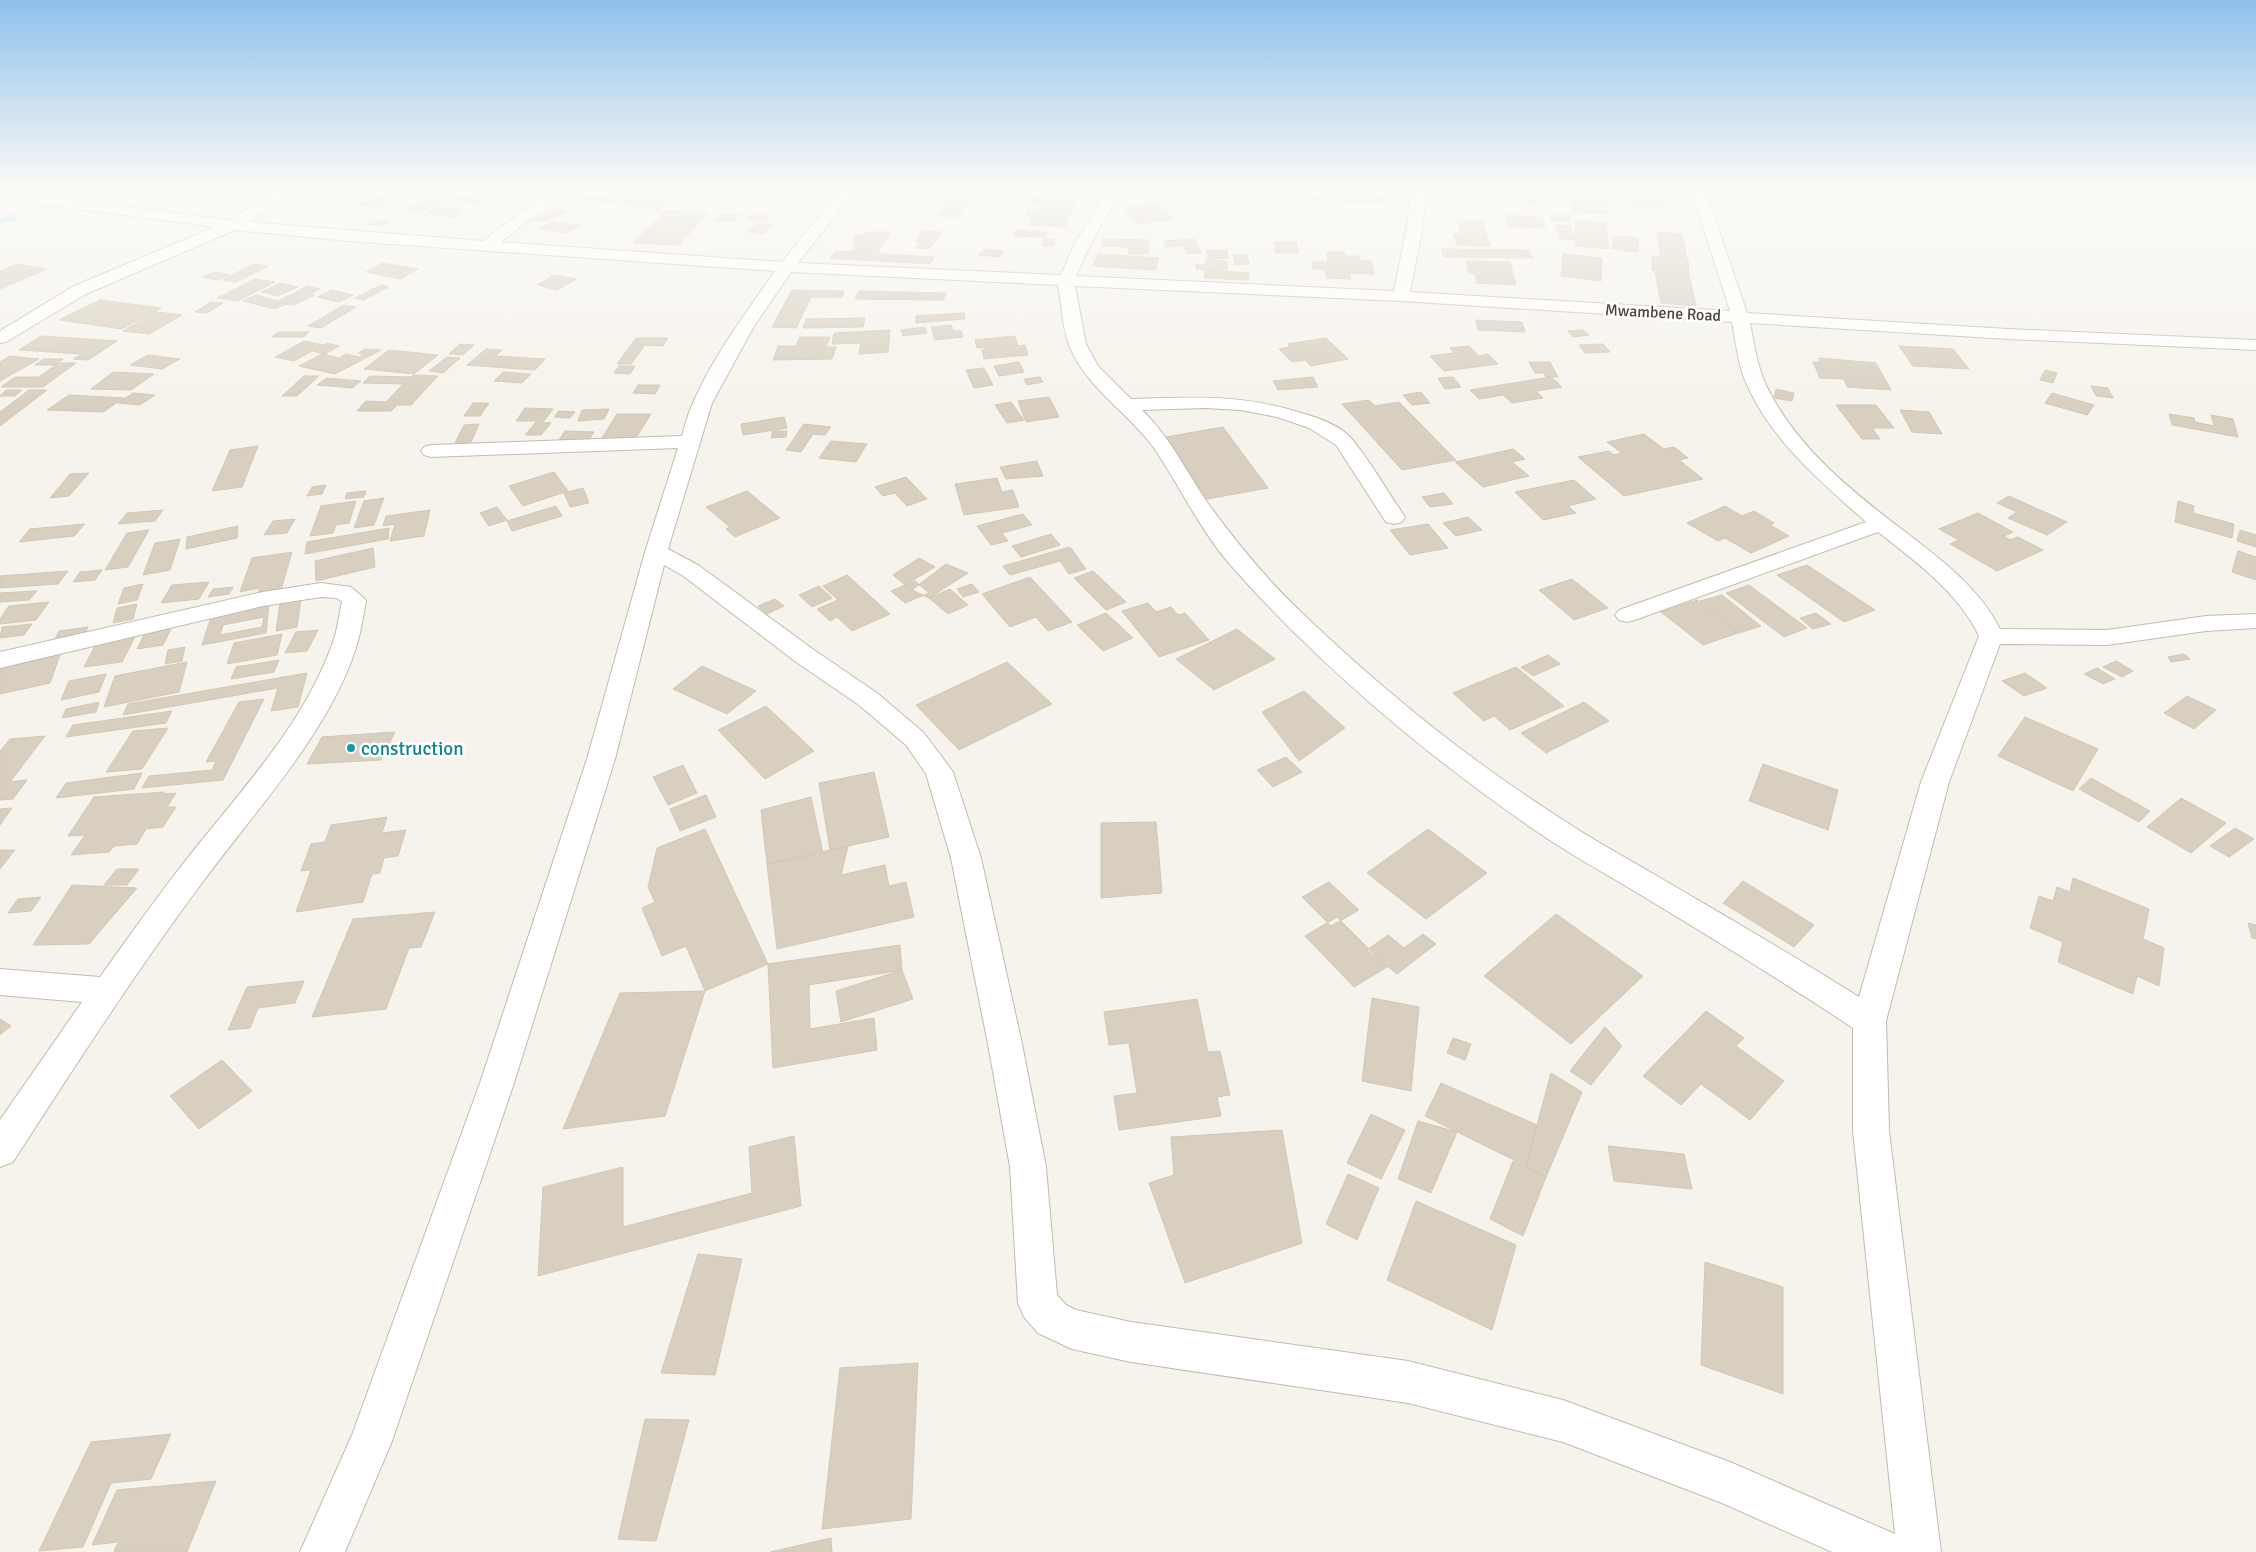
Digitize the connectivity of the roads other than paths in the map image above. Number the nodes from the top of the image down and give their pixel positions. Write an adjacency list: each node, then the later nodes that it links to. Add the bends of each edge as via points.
1 (147, 261): 11 (street, via 80,290)
2 (714, 261): 7 (street, Mwambene Road)
3 (791, 261): 7 (street)
4 (1075, 261): 8 (street)
5 (1408, 261): 9 (street)
6 (1722, 261): 10 (street)
7 (786, 267): 8 (street, Mwambene Road); 14 (street, via 723,363 702,403)
8 (1066, 282): 9 (street, Mwambene Road); 13 (street, via 1077,344 1090,369)
9 (1401, 296): 10 (street, Mwambene Road)
10 (1740, 317): 12 (street, Mwambene Road); 17 (street, via 1756,384 1792,442)
11 (0, 338)
12 (2256, 345)
13 (1126, 405): 16 (street, via 1240,404 1281,412 1316,424 1344,441); 25 (street, via 1166,450 1196,501 1238,559 1293,618 1400,714 1550,826)
14 (689, 442): 15 (street); 18 (street)
15 (431, 451)
16 (1394, 517)
17 (1881, 524): 19 (street); 21 (street, via 1925,558 1960,592 1981,615)
18 (656, 552): 27 (street, via 601,759 497,1083 371,1441); 28 (street, via 690,570 868,699 915,739 939,772 966,858 1009,1062 1028,1167 1038,1303 1052,1319 1072,1329 1131,1342 1408,1382 1562,1421 1730,1484)
19 (1627, 615)
20 (2256, 621): 21 (street, via 2223,620 2123,636)
21 (1991, 636): 25 (street, via 1935,782)
22 (0, 660): 24 (street, via 263,599 321,590 343,592 354,600 353,616 336,670 300,733 188,879)
23 (0, 982): 24 (street)
24 (109, 991): 26 (street)
25 (1869, 1021): 29 (street, via 1871,1130)
26 (0, 1150)
27 (322, 1552)
28 (1883, 1552)
29 (1919, 1552)

